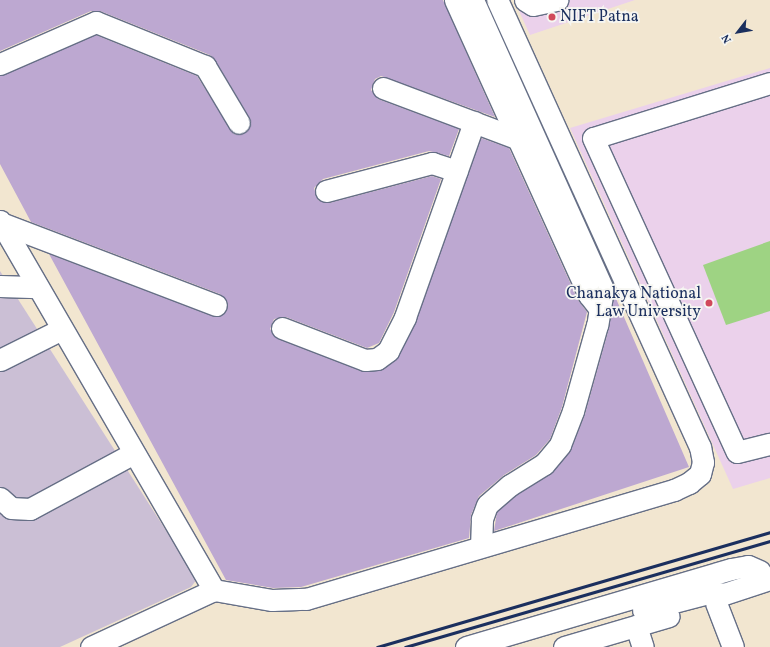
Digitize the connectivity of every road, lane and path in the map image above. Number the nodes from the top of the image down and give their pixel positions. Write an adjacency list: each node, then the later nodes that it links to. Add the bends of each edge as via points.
1 (455, 0): 11 (street)
2 (473, 0): 11 (street)
3 (497, 0): 13 (street)
4 (525, 0): 5 (street, via 533,5)
5 (557, 0)
6 (0, 64): 10 (street, via 96,22 205,66)
7 (770, 83): 12 (street, via 593,138)
8 (383, 88): 9 (street)
9 (474, 122): 11 (street); 14 (street)
10 (239, 123)
11 (527, 136): 26 (street, via 604,289 573,411 560,445 544,464 510,485 487,505 482,519)
12 (598, 150): 13 (street); 23 (street, via 737,452)
13 (572, 162): 26 (street, via 697,440 703,462 700,474 674,490)
14 (458, 171): 15 (street, via 432,162); 20 (street, via 405,317 388,351 377,359 365,360)
15 (326, 191)
16 (1, 222): 18 (street); 19 (street)
17 (0, 286): 18 (street)
18 (38, 287): 21 (street)
19 (216, 305)
20 (282, 328)
21 (62, 329): 22 (street); 24 (street)
22 (0, 360)
23 (770, 444)
24 (134, 453): 25 (street, via 30,509 11,508); 28 (street)
25 (0, 498)
26 (481, 546): 28 (street, via 306,599 272,600)
27 (767, 572): 29 (street, via 739,586 738,597); 32 (street, via 748,566 731,569)
28 (214, 590): 31 (street)
29 (714, 597): 30 (street); 33 (street); 36 (street)
30 (636, 626): 34 (street); 35 (street)
31 (91, 647)
32 (466, 647)
33 (516, 647)
34 (564, 647)
35 (642, 647)
36 (733, 647)

